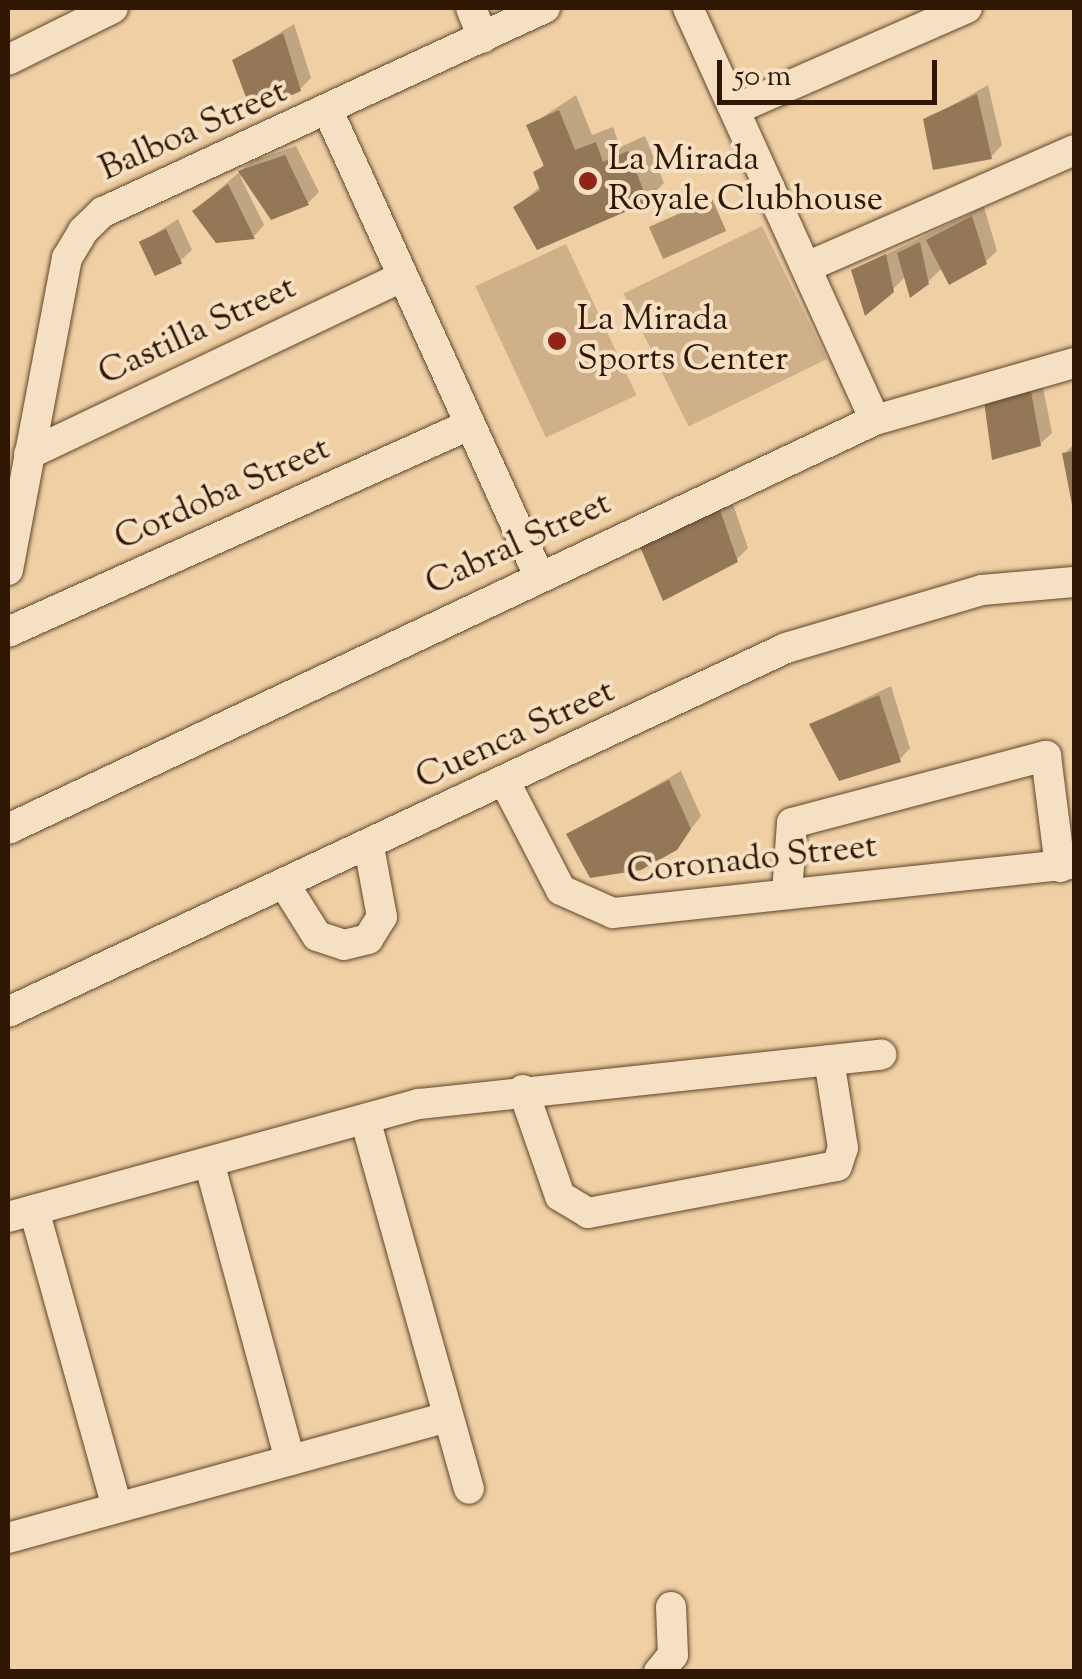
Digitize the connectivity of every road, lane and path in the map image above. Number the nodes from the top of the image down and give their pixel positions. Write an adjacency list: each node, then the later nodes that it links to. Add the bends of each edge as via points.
1 (113, 8): 7 (street)
2 (471, 8): 6 (street)
3 (545, 8): 6 (street, Balboa Street)
4 (688, 8): 8 (street)
5 (967, 8): 8 (street)
6 (483, 38): 9 (street, Balboa Street)
7 (8, 60)
8 (736, 109): 11 (street)
9 (329, 113): 12 (street); 16 (street, Balboa Street, via 104,212 83,231 67,258)
10 (1074, 150): 11 (street)
11 (809, 266): 14 (street)
12 (400, 278): 15 (street); 16 (street, Castilla Street)
13 (1074, 363): 14 (street, Cabral Street)
14 (875, 420): 18 (street, Cabral Street)
15 (469, 425): 18 (street); 20 (street, Cordoba Street)
16 (29, 454): 17 (street, Balboa Street)
17 (8, 570)
18 (539, 576): 22 (street, Cabral Street)
19 (1074, 582): 21 (street, Cuenca Street, via 982,590 786,648)
20 (8, 632)
21 (506, 784): 23 (street, Cuenca Street); 26 (street, Coronado Street, via 560,890 613,913)
22 (8, 829)
23 (369, 846): 25 (street, Cuenca Street); 25 (street, via 382,917 368,939 344,945 316,936)
24 (1067, 865): 26 (street, Coronado Street); 26 (street, via 1046,756 792,823)
25 (285, 885): 27 (street, Cuenca Street)
26 (787, 894)
27 (8, 1012)
28 (880, 1055): 29 (street)
29 (829, 1060): 30 (street); 30 (street, via 844,1148 837,1166 588,1212 560,1196)
30 (523, 1090): 31 (street)
31 (365, 1119): 32 (street); 34 (street)
32 (209, 1162): 33 (street); 35 (street)
33 (21, 1214): 37 (street)
34 (448, 1417): 35 (street); 36 (street)
35 (290, 1460): 37 (street)
36 (469, 1489)
37 (117, 1507): 38 (street)
38 (8, 1538)
39 (671, 1608): 40 (street, via 674,1655)
40 (659, 1672)

